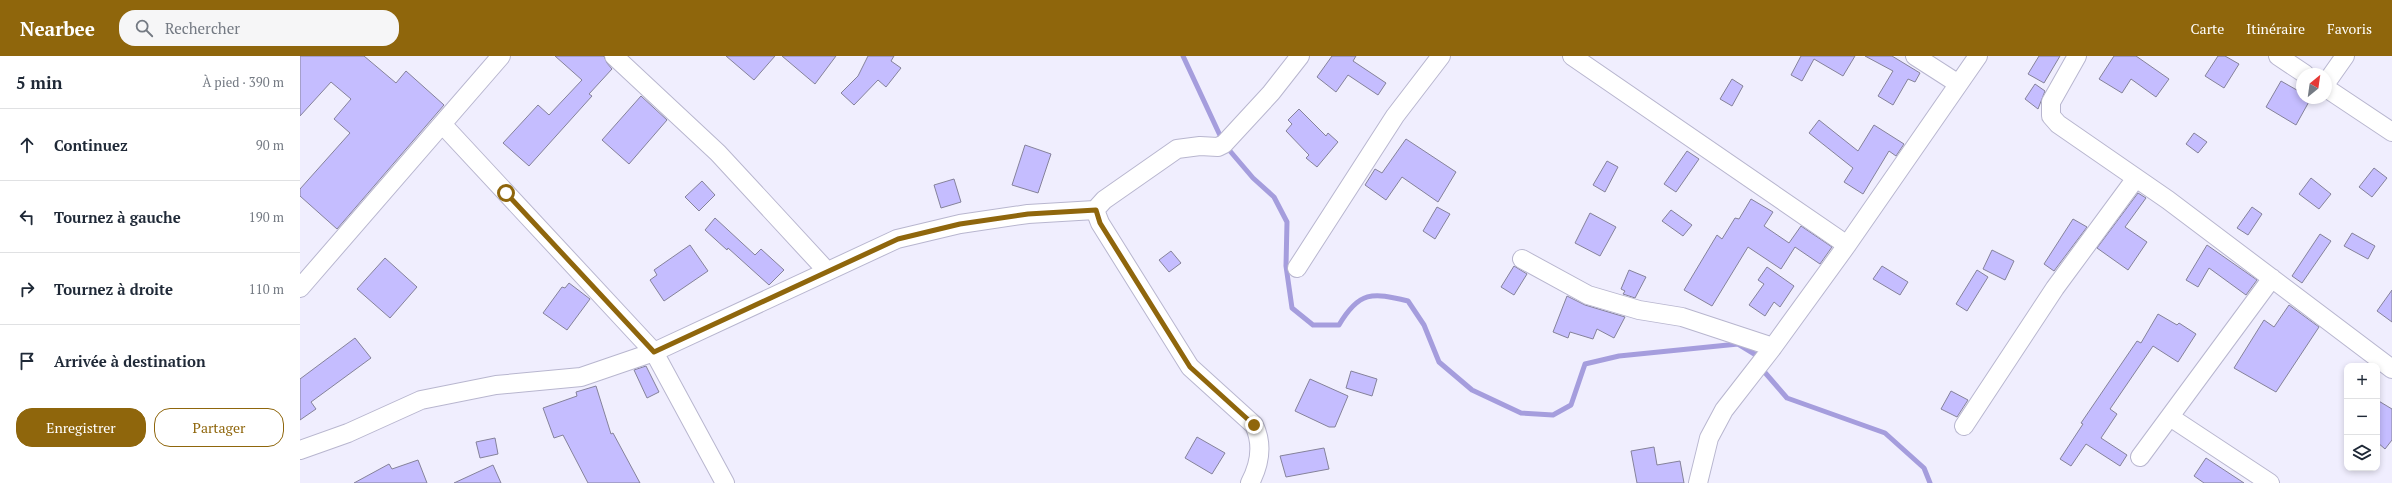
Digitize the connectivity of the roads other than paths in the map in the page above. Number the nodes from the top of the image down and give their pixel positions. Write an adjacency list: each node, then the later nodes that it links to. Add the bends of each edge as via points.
1 (614, 56): 22 (street, via 718,153)
2 (1300, 56): 18 (street, via 1224,144 1218,147 1177,149 1104,200)
3 (1441, 56): 21 (street, via 1395,116)
4 (1572, 56): 19 (street)
5 (1915, 56): 13 (street)
6 (1978, 56): 13 (street)
7 (2077, 56): 17 (street, via 2050,102 2051,116 2058,124)
8 (2278, 56): 11 (street)
9 (2345, 56): 12 (street)
10 (495, 58): 15 (street)
11 (2296, 68)
12 (2332, 74)
13 (1957, 83): 19 (street)
14 (2332, 92): 16 (street)
15 (442, 125): 24 (street); 26 (street)
16 (2392, 132)
17 (2136, 178): 23 (street); 29 (street, via 2054,288)
18 (1096, 210): 22 (street, via 1028,214 960,224 898,239); 33 (street, via 1100,223 1190,367 1254,425 1260,437 1260,451)
19 (1847, 245): 25 (street)
20 (1522, 258): 25 (street, via 1588,295 1639,310 1682,317)
21 (1297, 268)
22 (827, 270): 26 (street)
23 (2272, 278): 27 (street); 28 (street)
24 (300, 288)
25 (1769, 351): 34 (street, via 1724,410 1709,438)
26 (654, 352): 30 (street, via 581,377 496,385 421,400 348,434); 32 (street)
27 (2392, 369)
28 (2170, 418): 31 (street); 35 (street)
29 (1964, 426)
30 (300, 450)
31 (2140, 456)
32 (725, 483)
33 (1250, 483)
34 (1698, 483)
35 (2270, 483)

